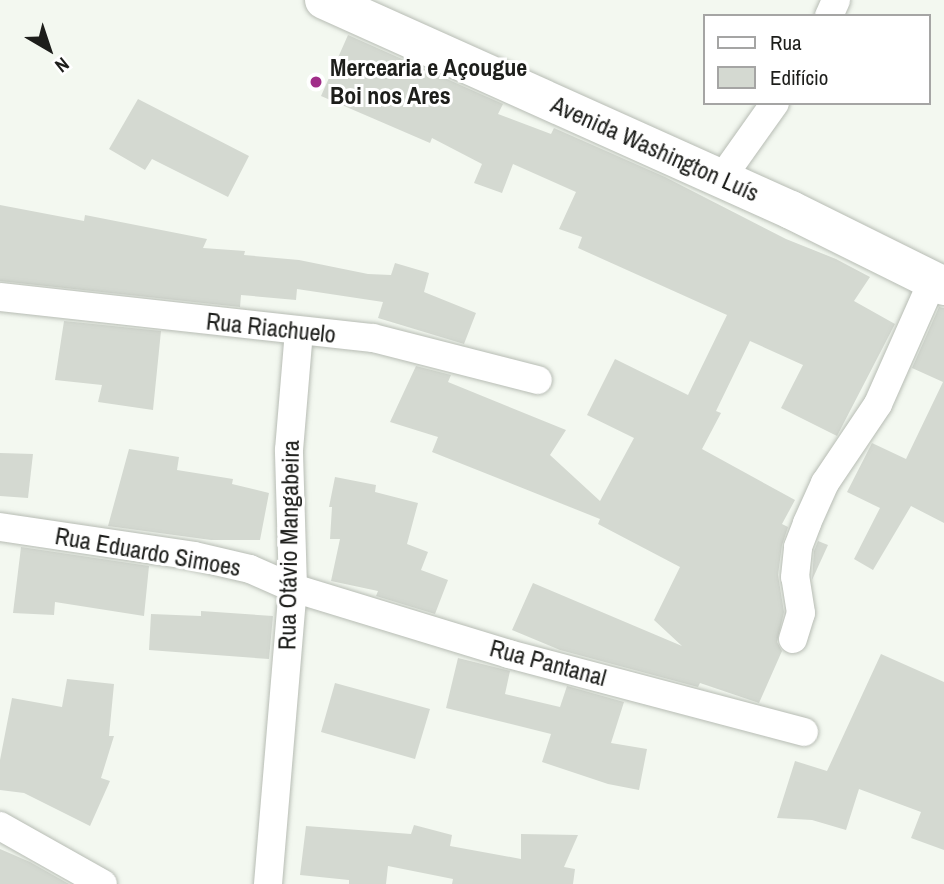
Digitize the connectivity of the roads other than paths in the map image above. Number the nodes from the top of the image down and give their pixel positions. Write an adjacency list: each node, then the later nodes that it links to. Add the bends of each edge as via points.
1 (324, 0): 3 (main road, Avenida Washington Luís)
2 (774, 105): 3 (street)
3 (722, 179): 4 (main road, Avenida Washington Luís)
4 (938, 284): 10 (street, via 878,404 825,483 807,523 798,547 795,577 801,613)
5 (0, 297): 6 (street, Rua Riachuelo)
6 (299, 332): 7 (street, Rua Riachuelo, via 373,338); 9 (street, Rua Otávio Mangabeira, via 289,450)
7 (538, 380)
8 (0, 527): 9 (street, Rua Eduardo Simoes, via 194,556 250,569)
9 (293, 588): 11 (street, Rua Pantanal, via 509,654); 14 (street, Rua Otávio Mangabeira)
10 (793, 639)
11 (804, 732)
12 (0, 826): 13 (street)
13 (103, 884)
14 (268, 884)

